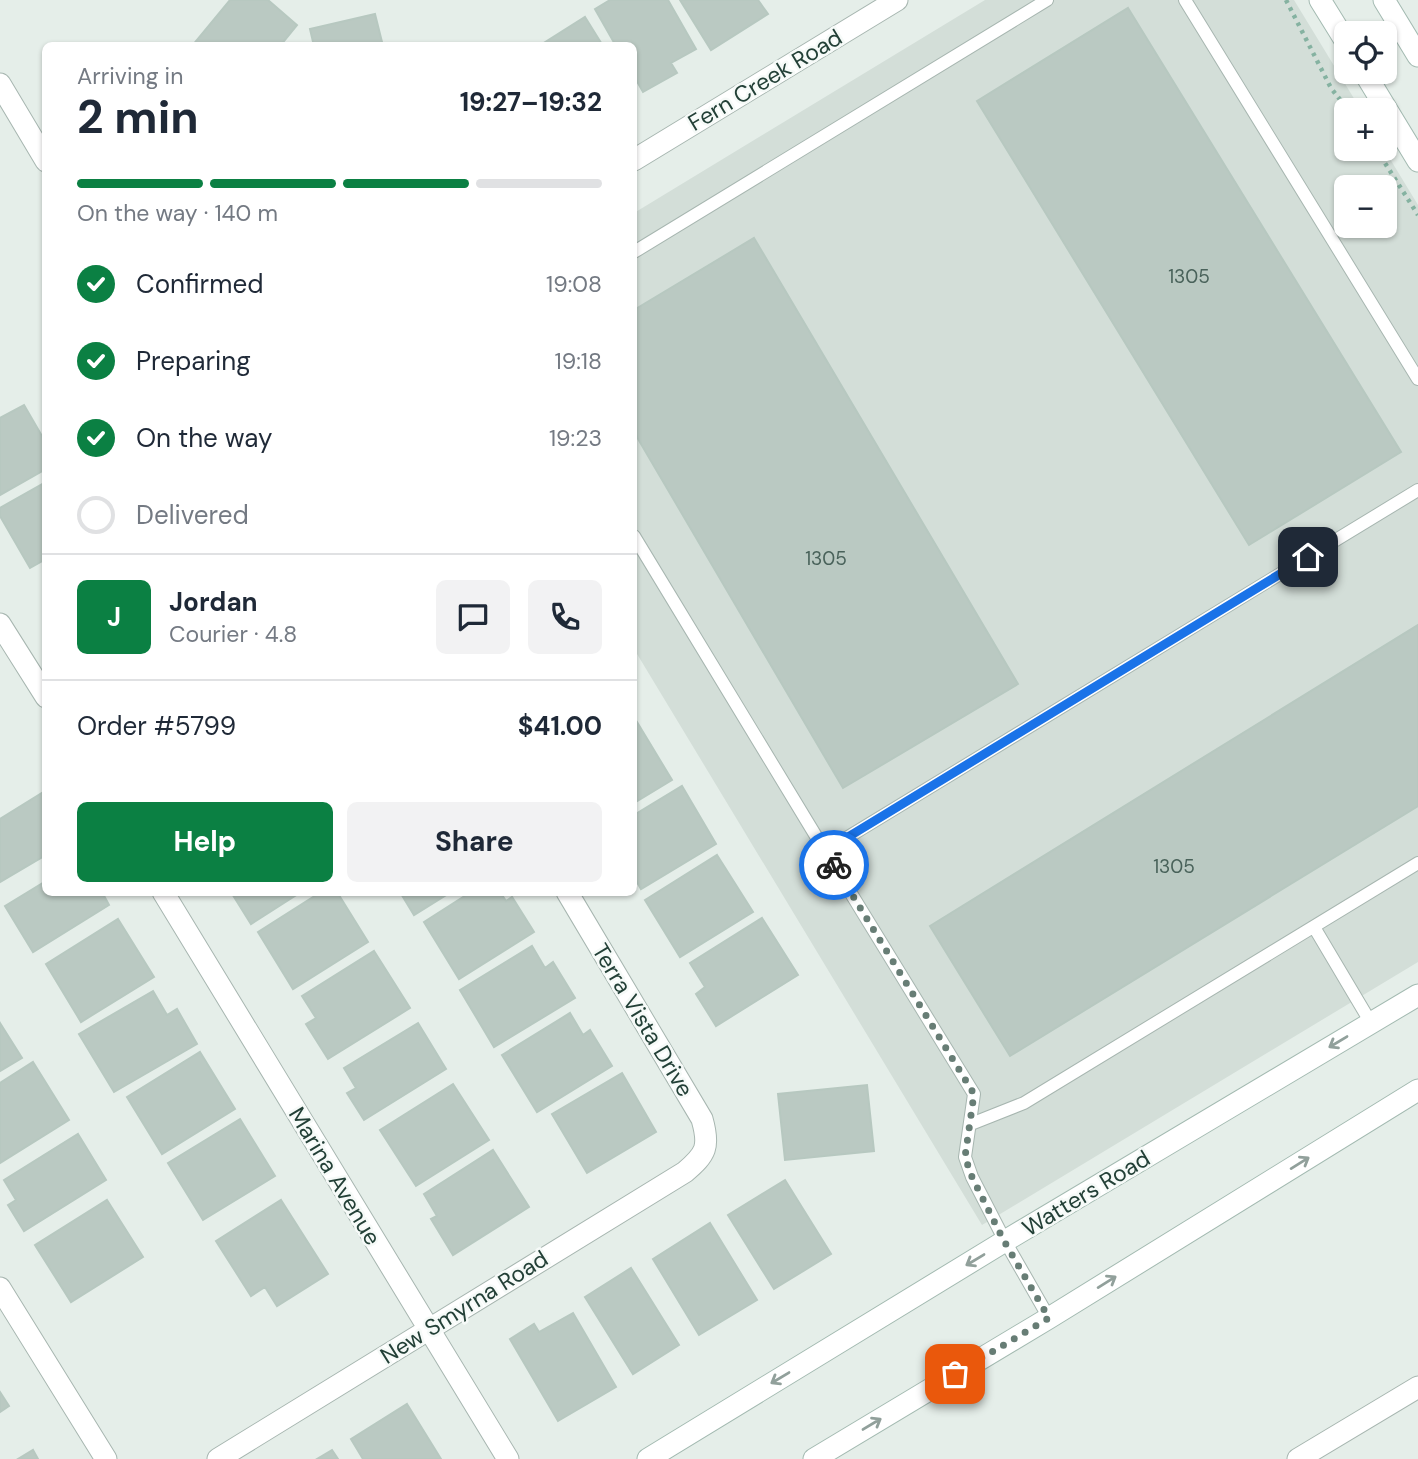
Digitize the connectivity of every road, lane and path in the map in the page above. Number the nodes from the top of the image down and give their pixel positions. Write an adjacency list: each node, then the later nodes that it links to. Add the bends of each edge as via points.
1 (897, 0): 13 (street, Fern Creek Road)
2 (1047, 0): 17 (lane)
3 (1185, 0): 18 (lane)
4 (1286, 0): 11 (path)
5 (1320, 0): 7 (street)
6 (1384, 0): 8 (street)
7 (1334, 23)
8 (1418, 56)
9 (0, 84): 12 (street)
10 (1371, 84): 15 (street)
11 (1339, 98)
12 (42, 154)
13 (637, 158)
14 (1384, 161): 16 (path)
15 (1418, 161)
16 (1418, 215)
17 (637, 250)
18 (1418, 379)
19 (1418, 490): 23 (lane)
20 (637, 541): 23 (lane)
21 (0, 624): 22 (street)
22 (42, 691)
23 (825, 851): 31 (lane, via 974,1094)
24 (1418, 863): 27 (lane)
25 (165, 896): 36 (street, Marina Avenue)
26 (569, 896): 32 (street, Terra Vista Drive, via 702,1119)
27 (1314, 927): 29 (lane); 31 (lane, via 1024,1102)
28 (1418, 995): 29 (street, Watters Road)
29 (1371, 1023): 33 (street, Watters Road, one-way to 33)
30 (1418, 1090): 35 (street, one-way to 30)
31 (971, 1124): 33 (lane, via 965,1157)
32 (705, 1151): 36 (street, New Smyrna Road, via 685,1172)
33 (1004, 1241): 35 (lane); 41 (street, Watters Road, one-way to 41)
34 (0, 1288): 38 (street)
35 (1049, 1318): 42 (street, one-way to 35)
36 (428, 1329): 39 (street, New Smyrna Road); 40 (street, Marina Avenue)
37 (1418, 1387): 43 (street)
38 (106, 1459)
39 (218, 1459)
40 (508, 1459)
41 (648, 1459)
42 (814, 1459)
43 (1298, 1459)

